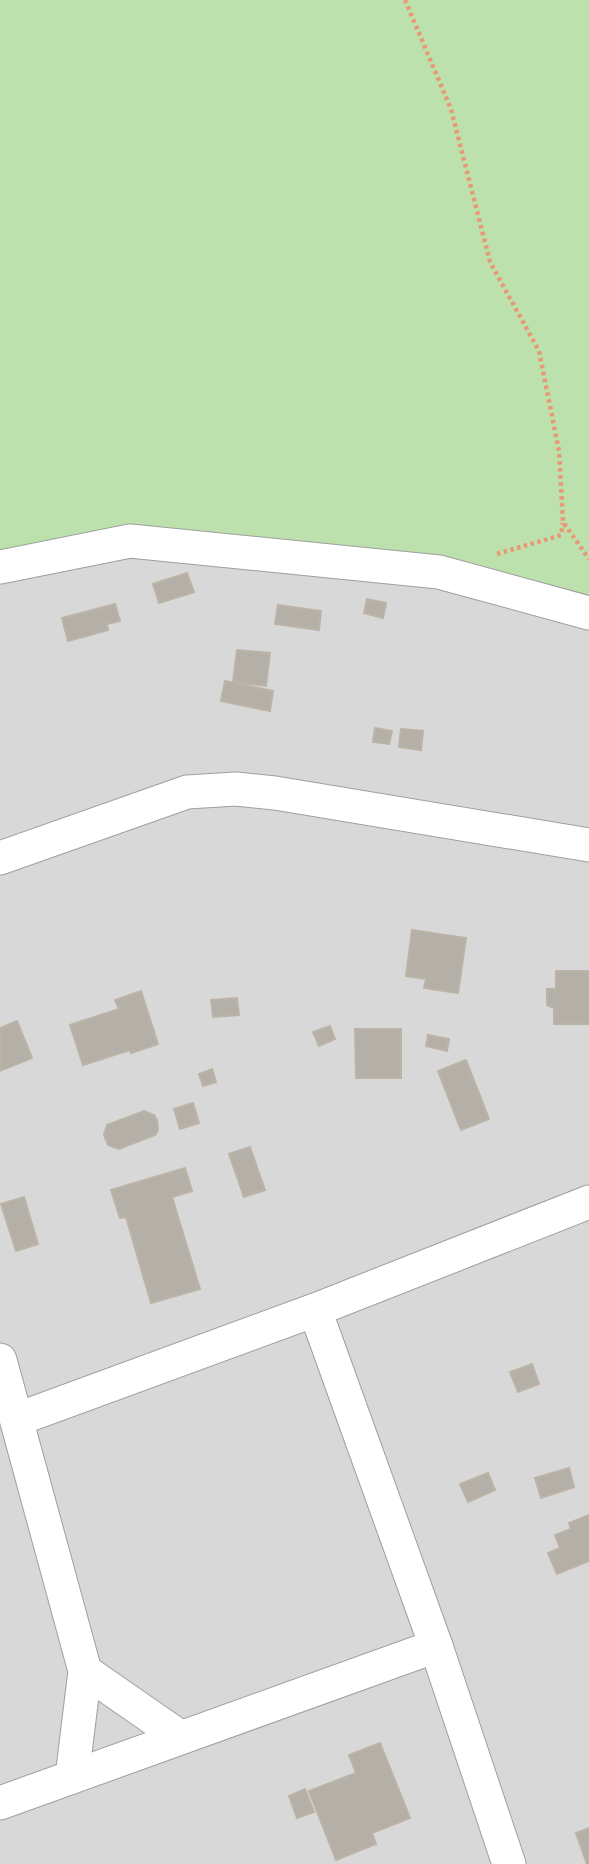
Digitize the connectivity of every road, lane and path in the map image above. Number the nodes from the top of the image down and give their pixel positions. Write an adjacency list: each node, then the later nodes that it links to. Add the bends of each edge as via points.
1 (405, 0): 2 (path, via 451,110 491,262 539,351 559,451)
2 (563, 522): 3 (path, via 561,535); 4 (path)
3 (488, 557)
4 (589, 559)
5 (0, 567): 6 (street, via 130,541 439,572)
6 (589, 612)
7 (589, 845): 8 (street, via 236,789 187,792)
8 (0, 858)
9 (589, 1202): 10 (street)
10 (315, 1310): 12 (street); 13 (street)
11 (0, 1360): 12 (street)
12 (18, 1419): 14 (street)
13 (436, 1646): 15 (street); 18 (street)
14 (85, 1671): 15 (street); 16 (street)
15 (180, 1737): 16 (street)
16 (72, 1777): 17 (street)
17 (0, 1803)
18 (509, 1864)

